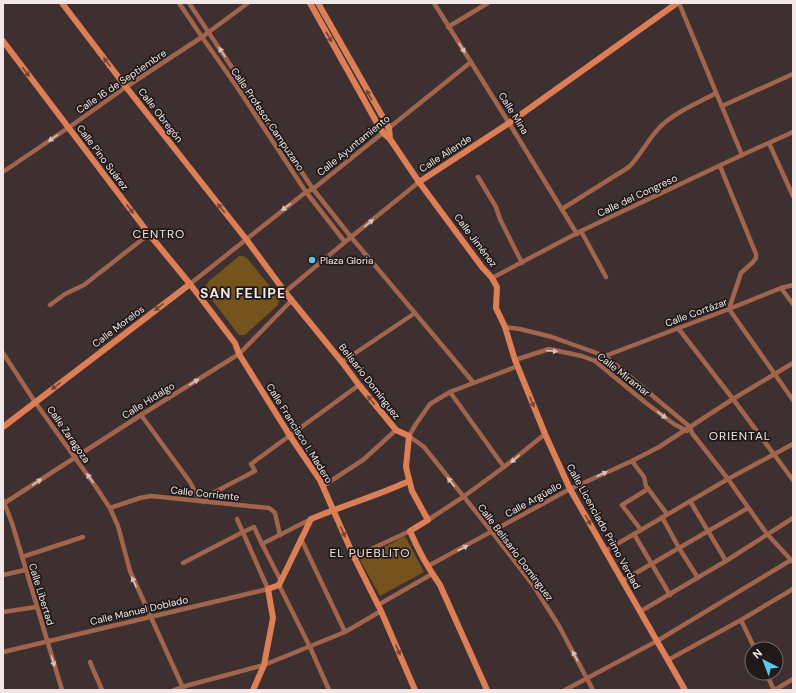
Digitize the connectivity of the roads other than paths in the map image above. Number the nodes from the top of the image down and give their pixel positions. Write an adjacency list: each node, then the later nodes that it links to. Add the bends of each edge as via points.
1 (62, 3): 21 (street, Calle Obregón, one-way to 1)
2 (179, 3): 12 (street, Calle Profesor Campuzano)
3 (189, 3): 11 (street, Calle Profesor Campuzano)
4 (248, 3): 11 (street, Calle 16 de Septiembre)
5 (310, 3): 15 (street, Calle Jiménez, one-way to 15)
6 (318, 3): 14 (street, Calle Jiménez)
7 (434, 3): 10 (street, Calle Mina)
8 (488, 3): 10 (street)
9 (678, 3): 23 (street); 25 (street, Calle Allende)
10 (448, 27): 16 (street, Calle Mina, one-way to 16)
11 (209, 32): 12 (street, Calle 16 de Septiembre); 19 (street, Calle Profesor Campuzano, one-way to 11)
12 (202, 38): 21 (street, Calle 16 de Septiembre); 22 (street, Calle Profesor Campuzano)
13 (3, 41): 27 (street, Calle Pino Suárez, one-way to 27)
14 (343, 48): 15 (street); 18 (street, Calle Jiménez)
15 (337, 52): 20 (street, Calle Jiménez)
16 (471, 62): 25 (street, Calle Mina); 29 (street, Calle Ayuntamiento)
17 (793, 74): 24 (street)
18 (361, 80): 20 (street); 29 (street, Calle Jiménez, one-way to 18)
19 (242, 83): 22 (street); 26 (street, Calle Profesor Campuzano)
20 (355, 84): 31 (street, Calle Jiménez)
21 (126, 87): 27 (street, Calle 16 de Septiembre); 48 (street, Calle Obregón, one-way to 21)
22 (237, 87): 28 (street, Calle Profesor Campuzano)
23 (716, 93): 24 (street); 44 (street, via 671,118 649,139 629,167)
24 (722, 106): 36 (street)
25 (510, 123): 40 (street, Calle Allende); 44 (street, Calle Mina)
26 (269, 124): 28 (street); 32 (street, Calle Profesor Campuzano)
27 (68, 128): 38 (street, Calle 16 de Septiembre, one-way to 38); 46 (street, Calle Pino Suárez, one-way to 46)
28 (264, 128): 33 (street, Calle Profesor Campuzano)
29 (389, 128): 31 (street, Calle Ayuntamiento); 34 (street, Calle Jiménez)
30 (793, 132): 35 (street, Calle del Congreso)
31 (383, 133): 34 (street, Calle Jiménez); 41 (street, Calle Ayuntamiento)
32 (277, 135): 33 (street); 41 (street, Calle Profesor Campuzano)
33 (271, 138): 42 (street, Calle Profesor Campuzano)
34 (390, 138): 40 (street, Calle Jiménez)
35 (769, 143): 36 (street, Calle del Congreso); 43 (street)
36 (742, 155): 37 (street, Calle del Congreso)
37 (720, 166): 45 (street, Calle del Congreso); 60 (street, via 756,254 753,262 741,273)
38 (3, 172)
39 (478, 177): 50 (street, via 496,207)
40 (419, 182): 47 (street, Calle Allende, one-way to 40); 52 (street, Calle Jiménez)
41 (314, 189): 42 (street, Calle Ayuntamiento); 47 (street, Calle Profesor Campuzano)
42 (306, 192): 48 (street, Calle Ayuntamiento, one-way to 48); 49 (street, Calle Profesor Campuzano)
43 (793, 196)
44 (562, 209): 45 (street, Calle Mina)
45 (579, 232): 50 (street, Calle del Congreso); 51 (street, Calle Mina)
46 (149, 234): 53 (street, Calle Pino Suárez); 59 (street, via 84,285)
47 (351, 237): 49 (street, Calle Allende); 61 (street, Calle Profesor Campuzano)
48 (246, 239): 53 (street, Calle Morelos); 56 (street)
49 (344, 242): 56 (street, Calle Allende)
50 (522, 262): 52 (street, Calle del Congreso)
51 (606, 277)
52 (492, 278): 62 (street, Calle Jiménez, via 497,287 496,308)
53 (190, 284): 65 (street, Calle Francisco I. Madero, via 229,334); 78 (street, Calle Morelos, one-way to 78)
54 (793, 285): 55 (street, Calle Cortázar)
55 (781, 288): 58 (street); 60 (street, Calle Cortázar)
56 (285, 292): 57 (street, Belisario Domínguez)
57 (292, 300): 65 (street, Calle Hidalgo); 69 (street, Belisario Domínguez)
58 (793, 304)
59 (50, 305)
60 (729, 309): 63 (street, Calle Cortázar); 72 (street)
61 (415, 313): 69 (street); 73 (street, Calle Profesor Campuzano)
62 (505, 327): 66 (street, via 552,337); 67 (street, Calle Jiménez)
63 (678, 328): 66 (street, Calle Cortázar); 76 (street)
64 (3, 353): 78 (street, Calle Zaragoza)
65 (239, 354): 79 (street, Calle Hidalgo, one-way to 65); 84 (street, Calle Francisco I. Madero)
66 (605, 356): 68 (street, Calle Cortázar); 81 (street, Calle Miramar)
67 (515, 360): 68 (street, Calle Miramar, one-way to 68, via 549,349); 71 (street, Calle Jiménez)
68 (595, 361): 81 (street, Calle Miramar, one-way to 81, via 674,424)
69 (342, 362): 74 (street, Belisario Domínguez)
70 (793, 363): 72 (street, Calle Argüello)
71 (518, 366): 73 (street); 83 (street, Calle Licenciado Primo Verdad, one-way to 83)
72 (775, 374): 76 (street, Calle Argüello); 77 (street)
73 (473, 382): 75 (street)
74 (359, 385): 82 (street, Belisario Domínguez, one-way to 74); 84 (street)
75 (450, 392): 85 (street, via 430,404); 90 (street)
76 (733, 399): 81 (street, Calle Argüello); 87 (street)
77 (793, 400)
78 (36, 402): 80 (street, Calle Morelos); 88 (street, Calle Zaragoza)
79 (141, 415): 88 (street, Calle Hidalgo); 100 (street)
80 (3, 428)
81 (687, 429): 89 (street, Calle Argüello); 91 (street)
82 (396, 430): 85 (street); 94 (street, Belisario Domínguez, via 363,460)
83 (545, 434): 90 (street, one-way to 90); 95 (street, Calle Licenciado Primo Verdad)
84 (290, 436): 94 (street, Calle Francisco I. Madero); 100 (street, via 251,464 255,471 209,495)
85 (409, 436): 93 (street, via 406,467); 97 (street, Calle Belisario Domínguez, one-way to 85, via 424,447)
86 (793, 444): 87 (street)
87 (774, 454): 91 (street); 92 (street)
88 (75, 457): 99 (street, Calle Hidalgo, one-way to 88); 102 (street, Calle Zaragoza, one-way to 88)
89 (632, 461): 95 (street, Calle Argüello, one-way to 89); 96 (street)
90 (504, 467): 97 (street)
91 (728, 479): 98 (street); 101 (street)
92 (793, 480)
93 (409, 481): 103 (street); 109 (street)
94 (323, 486): 103 (street, Calle Francisco I. Madero)
95 (570, 489): 113 (street, Calle Argüello); 122 (street, Calle Licenciado Primo Verdad, one-way to 122)
96 (648, 489): 104 (street); 110 (street, via 622,505)
97 (463, 497): 109 (street); 113 (street, Calle Belisario Domínguez)
98 (690, 501): 104 (street); 114 (street)
99 (3, 502): 123 (street, Calle Libertad)
100 (202, 502): 102 (street, Calle Corriente, via 151,496); 117 (street, Calle Corriente, via 270,508 275,513)
101 (748, 508): 114 (street); 116 (street)
102 (110, 510): 143 (street, Calle Zaragoza, one-way to 102, via 130,571 118,526)
103 (333, 510): 108 (street); 124 (street, Calle Francisco I. Madero, one-way to 124)
104 (667, 514): 105 (street)
105 (662, 517): 110 (street); 121 (street)
106 (793, 518): 116 (street)
107 (237, 519): 112 (street)
108 (311, 519): 117 (street); 119 (street)
109 (428, 520): 111 (street)
110 (641, 530): 115 (street)
111 (410, 531): 124 (street); 129 (street)
112 (243, 532): 120 (street, via 254,527); 127 (street); 136 (street)
113 (492, 532): 129 (street, Calle Argüello, one-way to 113); 154 (street, Calle Belisario Domínguez, one-way to 113, via 533,585)
114 (708, 532): 121 (street); 125 (street)
115 (634, 534): 122 (street); 128 (street)
116 (768, 534): 125 (street); 126 (street)
117 (280, 535): 120 (street)
118 (83, 537): 123 (street)
119 (301, 540): 135 (street); 145 (street)
120 (262, 544): 135 (street)
121 (679, 548): 128 (street); 133 (street)
122 (605, 551): 134 (street, Calle Licenciado Primo Verdad)
123 (22, 557): 130 (street, Calle Libertad)
124 (354, 557): 140 (street, Calle Francisco I. Madero)
125 (726, 561): 133 (street)
126 (792, 561): 146 (street)
127 (183, 564)
128 (652, 564): 134 (street); 138 (street)
129 (428, 566): 131 (street)
130 (25, 570): 132 (street); 139 (street, Calle Libertad)
131 (432, 574): 140 (street); 163 (street, via 440,585)
132 (3, 575)
133 (698, 578): 138 (street)
134 (622, 580): 141 (street, Calle Licenciado Primo Verdad)
135 (280, 583): 136 (street, Calle Manuel Doblado); 149 (street)
136 (268, 589): 143 (street, Calle Manuel Doblado); 153 (street, via 273,618)
137 (793, 589): 144 (street)
138 (670, 594): 141 (street)
139 (36, 606): 142 (street); 148 (street, Calle Libertad)
140 (379, 608): 145 (street); 162 (street, Calle Francisco I. Madero, one-way to 162)
141 (641, 611): 146 (street, Calle Licenciado Primo Verdad)
142 (3, 612)
143 (150, 617): 148 (street, Calle Manuel Doblado); 156 (street, Calle Zaragoza)
144 (741, 620): 147 (street); 151 (street)
145 (345, 632): 149 (street)
146 (657, 641): 151 (street, Calle Licenciado Primo Verdad); 154 (street)
147 (750, 641)
148 (47, 642): 150 (street, Calle Manuel Doblado); 157 (street, Calle Libertad, one-way to 157)
149 (310, 647): 153 (street); 161 (street)
150 (3, 652)
151 (668, 660): 166 (street, Calle Licenciado Primo Verdad)
152 (90, 662): 158 (street)
153 (264, 665): 156 (street); 160 (street)
154 (587, 678): 164 (street); 165 (street, Calle Belisario Domínguez)
155 (793, 679): 167 (street)
156 (183, 688): 159 (street)
157 (62, 690)
158 (102, 690)
159 (174, 690)
160 (253, 690)
161 (329, 690)
162 (415, 690)
163 (487, 690)
164 (565, 690)
165 (593, 690)
166 (685, 690)
167 (774, 690)

